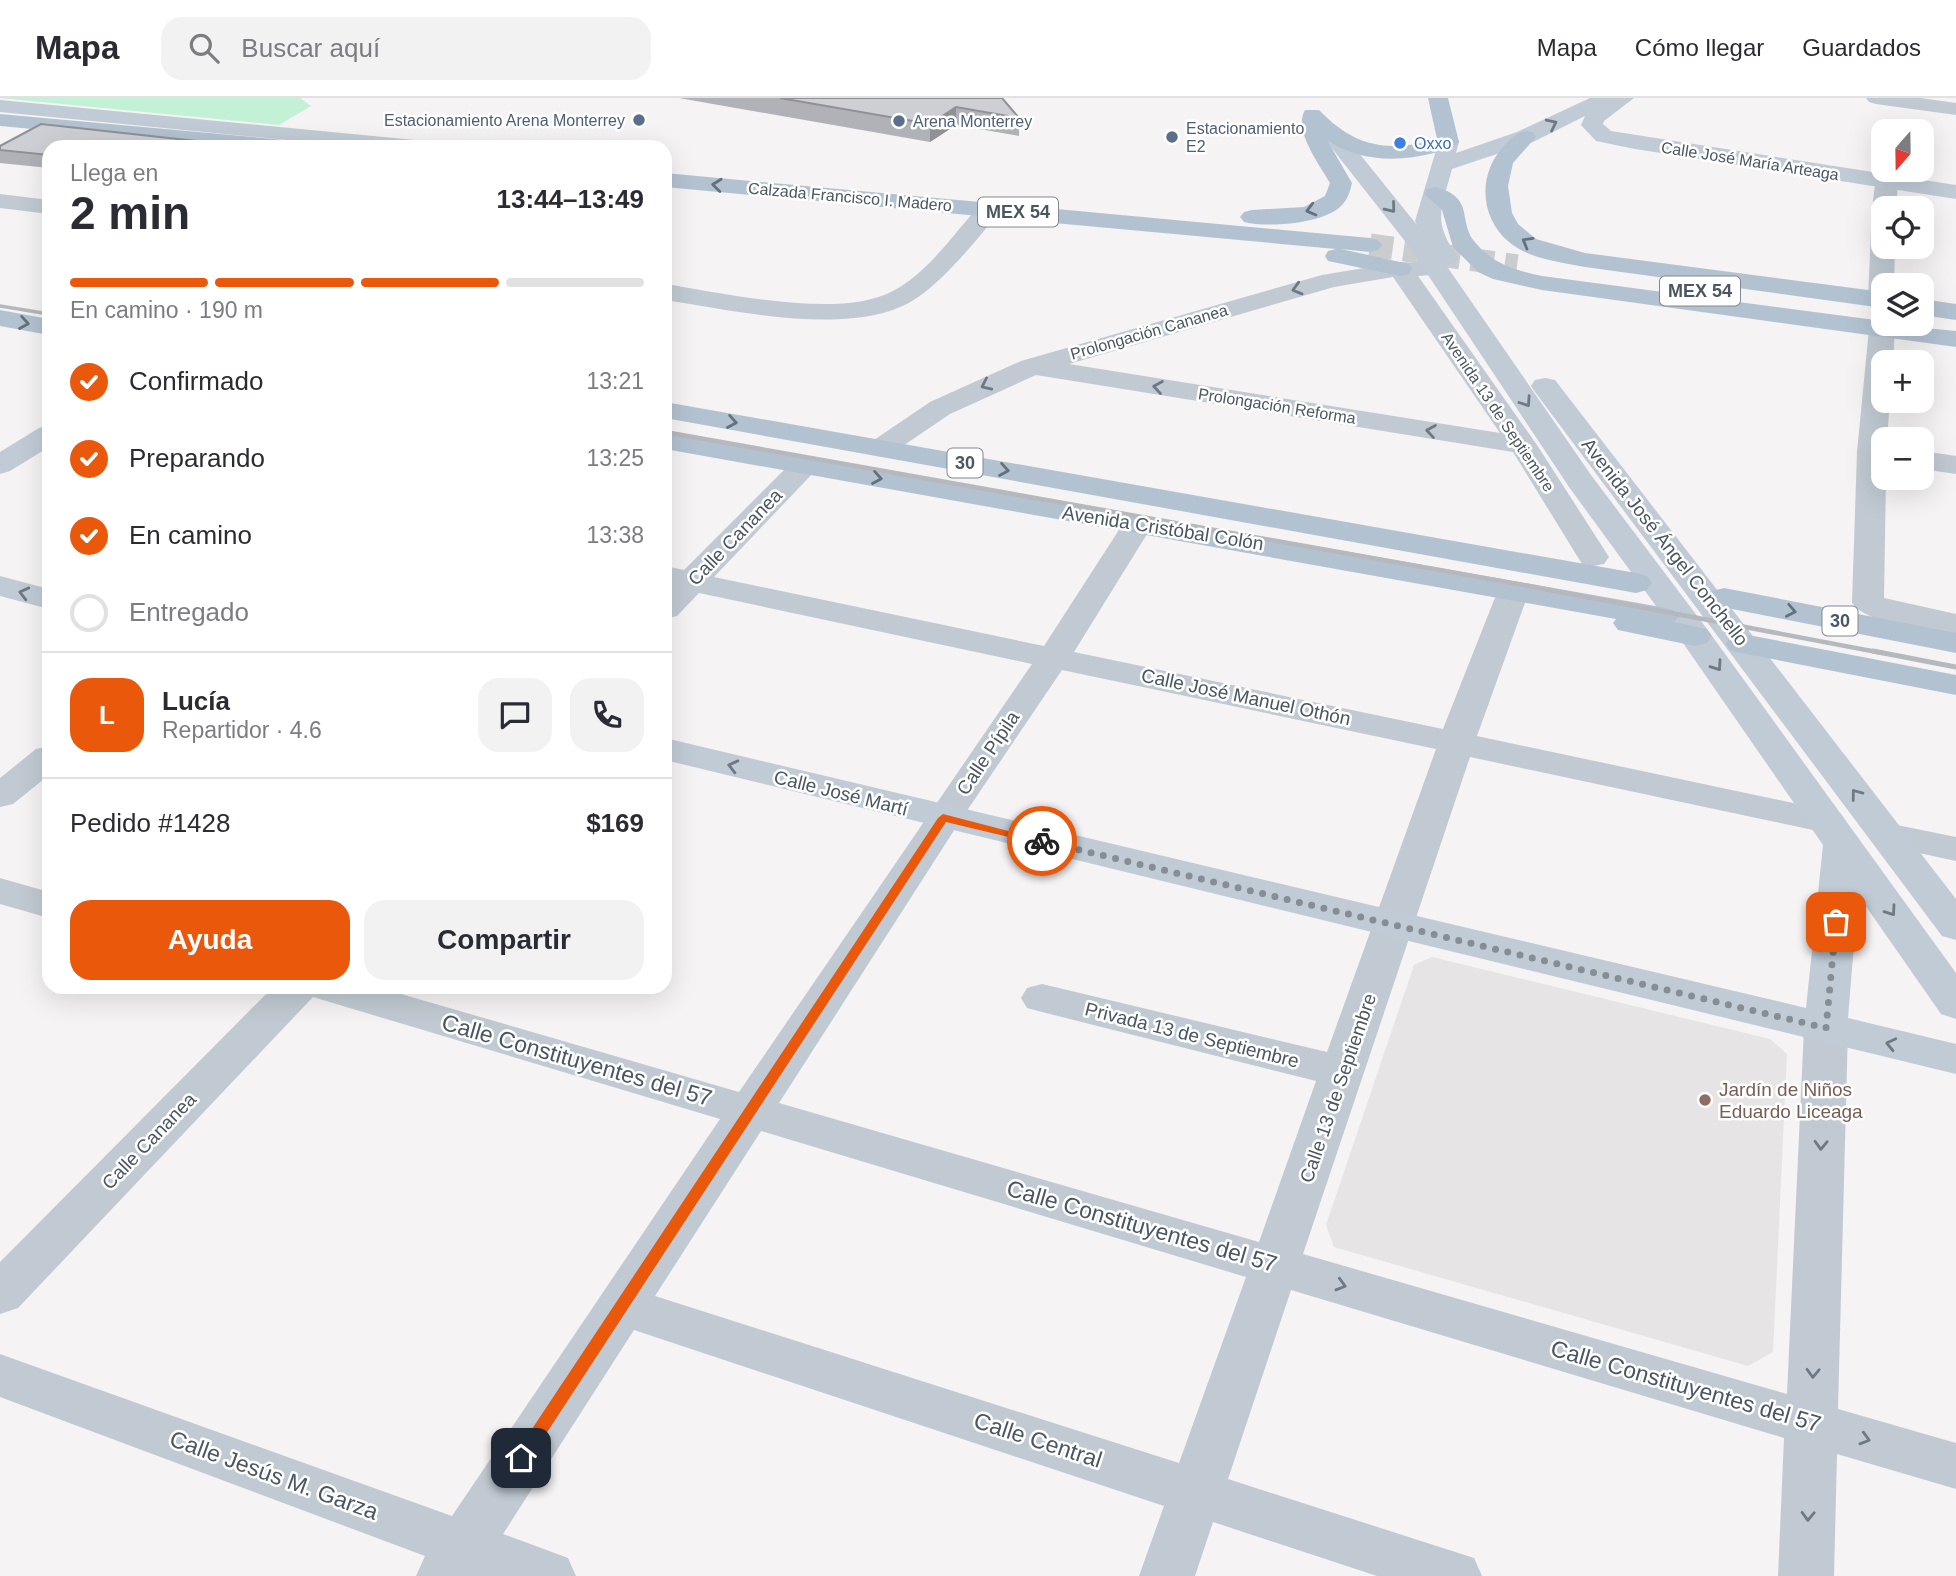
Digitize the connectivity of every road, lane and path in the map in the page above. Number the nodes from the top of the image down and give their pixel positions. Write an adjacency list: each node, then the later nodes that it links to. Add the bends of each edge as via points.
1 (1300, 98): 9 (main road)
2 (1438, 98): 15 (main road)
3 (1606, 98): 12 (main road, one-way to 3)
4 (1624, 98): 16 (main road, Calle José María Arteaga, via 1594,118 1597,132 1635,144)
5 (1876, 98): 7 (street)
6 (0, 106): 14 (main road)
7 (1907, 107): 8 (street)
8 (1956, 109)
9 (1314, 117): 11 (main road); 20 (main road, one-way to 20, via 1314,135 1341,183 1338,194 1311,211 1286,215 1232,216 960,191)
10 (0, 120): 13 (main road)
11 (1334, 137): 15 (main road, via 1365,150); 28 (main road, Avenida José Ángel Conchello, one-way to 28)
12 (1525, 137): 15 (main road); 33 (main road, one-way to 12, via 1585,260 1532,246 1505,224 1496,185 1500,165)
13 (219, 140)
14 (352, 140)
15 (1445, 153): 21 (main road, Avenida José Ángel Conchello)
16 (1871, 173)
17 (672, 181): 20 (main road, Calzada Francisco I. Madero / MEX 54, one-way to 17)
18 (1915, 182): 19 (main road, Calle José María Arteaga)
19 (1956, 192)
20 (808, 194): 24 (main road, Calzada Francisco I. Madero / MEX 54)
21 (1435, 194): 34 (main road, via 1454,207 1461,242 1487,267 1502,274 1542,283); 67 (main road, Avenida José Ángel Conchello, via 1427,221 1434,242)
22 (0, 201): 23 (street)
23 (42, 206)
24 (996, 210): 25 (main road, Calzada Francisco I. Madero / MEX 54); 27 (main road, via 1056,225 1357,258); 29 (street, via 917,285 882,306 815,310)
25 (1370, 245)
26 (1517, 266): 35 (main road, MEX 54)
27 (1400, 269): 28 (street, Prolongación Cananea); 44 (street, Prolongación Cananea, one-way to 44, via 1322,282); 49 (street, Avenida 13 de Septiembre)
28 (1436, 269): 58 (main road, Avenida José Ángel Conchello, one-way to 58)
29 (672, 293)
30 (0, 295): 31 (main road)
31 (42, 302)
32 (1934, 309): 36 (main road)
33 (1871, 310)
34 (1871, 311)
35 (1871, 311)
36 (1956, 312)
37 (0, 318): 39 (main road, one-way to 39)
38 (1934, 324): 40 (main road)
39 (42, 326)
40 (1956, 327)
41 (1934, 331): 43 (main road)
42 (1881, 336): 46 (street)
43 (1956, 339)
44 (1031, 367): 49 (street, Prolongación Reforma, one-way to 44); 50 (street, Prolongación Cananea, one-way to 50, via 940,408)
45 (672, 411): 50 (main road, Avenida Cristóbal Colón / 30, one-way to 50)
46 (1879, 427)
47 (672, 440): 52 (main road, Avenida Cristóbal Colón / 30)
48 (42, 444): 54 (main road)
49 (1522, 445): 57 (street, Avenida 13 de Septiembre)
50 (881, 448): 52 (main road); 56 (main road, Avenida Cristóbal Colón / 30, one-way to 56)
51 (1934, 462): 53 (street)
52 (805, 465): 56 (main road, Avenida Cristóbal Colón / 30, one-way to 56); 59 (street, Calle Cananea)
53 (1956, 465)
54 (0, 466)
55 (1876, 490): 65 (street, via 1868,603 1882,610)
56 (1148, 512): 57 (main road, via 1286,504); 58 (main road, Avenida Cristóbal Colón / 30); 63 (main road, via 1219,546); 64 (main road, Avenida Cristóbal Colón / 30, via 1252,543); 69 (street, Calle Pípila)
57 (1593, 557): 58 (main road)
58 (1641, 574): 66 (main road, Avenida José Ángel Conchello)
59 (678, 579): 69 (street, Calle José Manuel Othón)
60 (0, 586): 61 (main road, one-way to 60)
61 (42, 597)
62 (1724, 598): 68 (main road, 30, one-way to 68)
63 (1510, 600): 66 (main road); 72 (street, Calle 13 de Septiembre)
64 (1661, 617)
65 (1956, 624)
66 (1695, 636): 77 (main road, Avenida José Ángel Conchello, one-way to 77)
67 (1747, 639): 70 (main road, 30); 71 (main road); 78 (main road, Avenida José Ángel Conchello, one-way to 67)
68 (1956, 643)
69 (1054, 656): 72 (street, Calle José Manuel Othón); 76 (street, Calle Pípila)
70 (1956, 676)
71 (1956, 685)
72 (1457, 743): 77 (street, Calle José Manuel Othón); 82 (street, Calle 13 de Septiembre)
73 (672, 752): 76 (main road, Calle José Martí, one-way to 73)
74 (42, 763): 75 (street)
75 (0, 796)
76 (943, 818): 82 (main road, Calle José Martí); 91 (street, Calle Pípila)
77 (1835, 832): 87 (main road, Avenida José Ángel Conchello, one-way to 87); 88 (main road)
78 (1886, 835): 79 (street); 83 (main road, Avenida José Ángel Conchello)
79 (1956, 849)
80 (0, 891): 81 (street)
81 (42, 903)
82 (1395, 925): 88 (main road, Calle José Martí); 90 (street, Calle 13 de Septiembre)
83 (1956, 927)
84 (291, 994): 93 (street, Calle Cananea)
85 (351, 994): 91 (street, Calle Constituyentes del 57)
86 (1041, 998): 90 (street, Privada 13 de Septiembre)
87 (1956, 1004)
88 (1826, 1028): 89 (main road, Calle José Martí, one-way to 88); 96 (street, one-way to 96)
89 (1956, 1059)
90 (1343, 1072): 92 (street, Calle 13 de Septiembre)
91 (750, 1111): 92 (street, Calle Constituyentes del 57); 94 (street, Calle Pípila)
92 (1276, 1266): 96 (street, Calle Constituyentes del 57, one-way to 96); 98 (street, Calle 13 de Septiembre)
93 (0, 1294)
94 (622, 1306): 98 (street, Calle Central); 99 (street, Calle Pípila)
95 (0, 1375): 99 (street, Calle Jesús M. Garza)
96 (1811, 1423): 97 (street, Calle Constituyentes del 57, one-way to 97); 103 (street, one-way to 103)
97 (1956, 1466)
98 (1197, 1491): 101 (street, Calle 13 de Septiembre); 102 (street, Calle Central)
99 (454, 1561): 100 (street, Calle Jesús M. Garza)
100 (548, 1576)
101 (1167, 1576)
102 (1454, 1576)
103 (1805, 1576)

